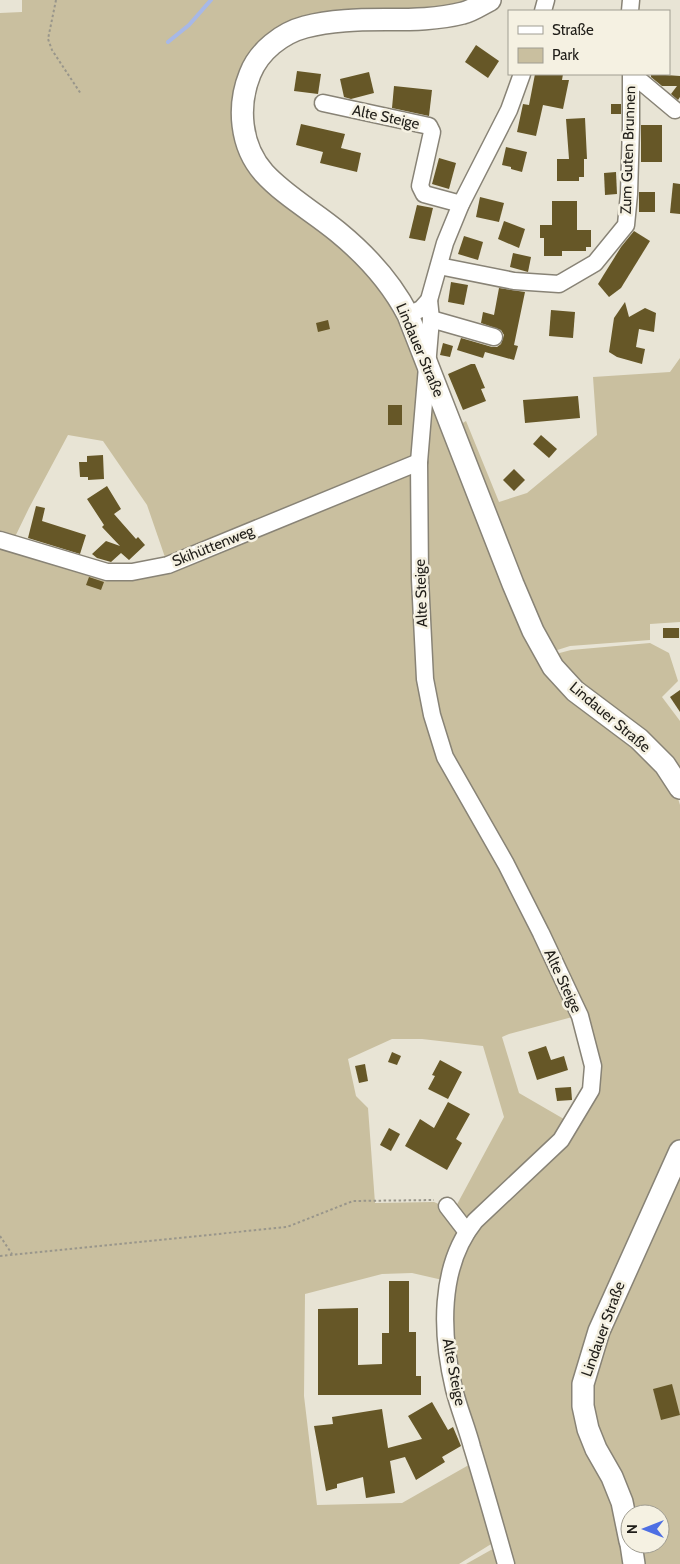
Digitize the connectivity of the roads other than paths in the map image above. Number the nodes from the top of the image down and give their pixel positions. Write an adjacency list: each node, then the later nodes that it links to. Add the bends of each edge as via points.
1 (490, 0): 10 (main road, Lindauer Straße, via 464,13 444,16 331,21 303,27 264,50 244,86 243,132 263,172 368,259 396,293)
2 (522, 75): 7 (street, via 509,110)
3 (631, 75): 8 (street, Zum Guten Brunnen, via 626,225 595,263 559,284 514,280)
4 (632, 75): 6 (street)
5 (323, 102): 7 (street, Alte Steige, via 429,126 432,132 420,186 424,194)
6 (675, 110)
7 (461, 204): 8 (street)
8 (439, 266): 9 (street)
9 (429, 300): 10 (street, via 421,309); 11 (street, Alte Steige)
10 (408, 315): 13 (main road, Lindauer Straße)
11 (431, 318): 12 (street); 13 (street, Alte Steige)
12 (494, 337)
13 (427, 364): 14 (street, Alte Steige); 16 (main road, Lindauer Straße, via 513,584 533,632 553,667 575,691 639,739 666,765)
14 (419, 462): 15 (street, Skihüttenweg, via 168,565 132,572 107,572); 19 (street, Alte Steige, via 425,679 432,715 445,758 506,864 576,1008 594,1066 591,1090 561,1140)
15 (0, 540)
16 (680, 788)
17 (680, 1151): 20 (main road, Lindauer Straße, via 599,1331 583,1384 588,1428)
18 (447, 1206): 19 (street)
19 (467, 1232): 21 (street, Alte Steige, via 453,1265 446,1297 446,1349 454,1391)
20 (622, 1504)
21 (506, 1564)

